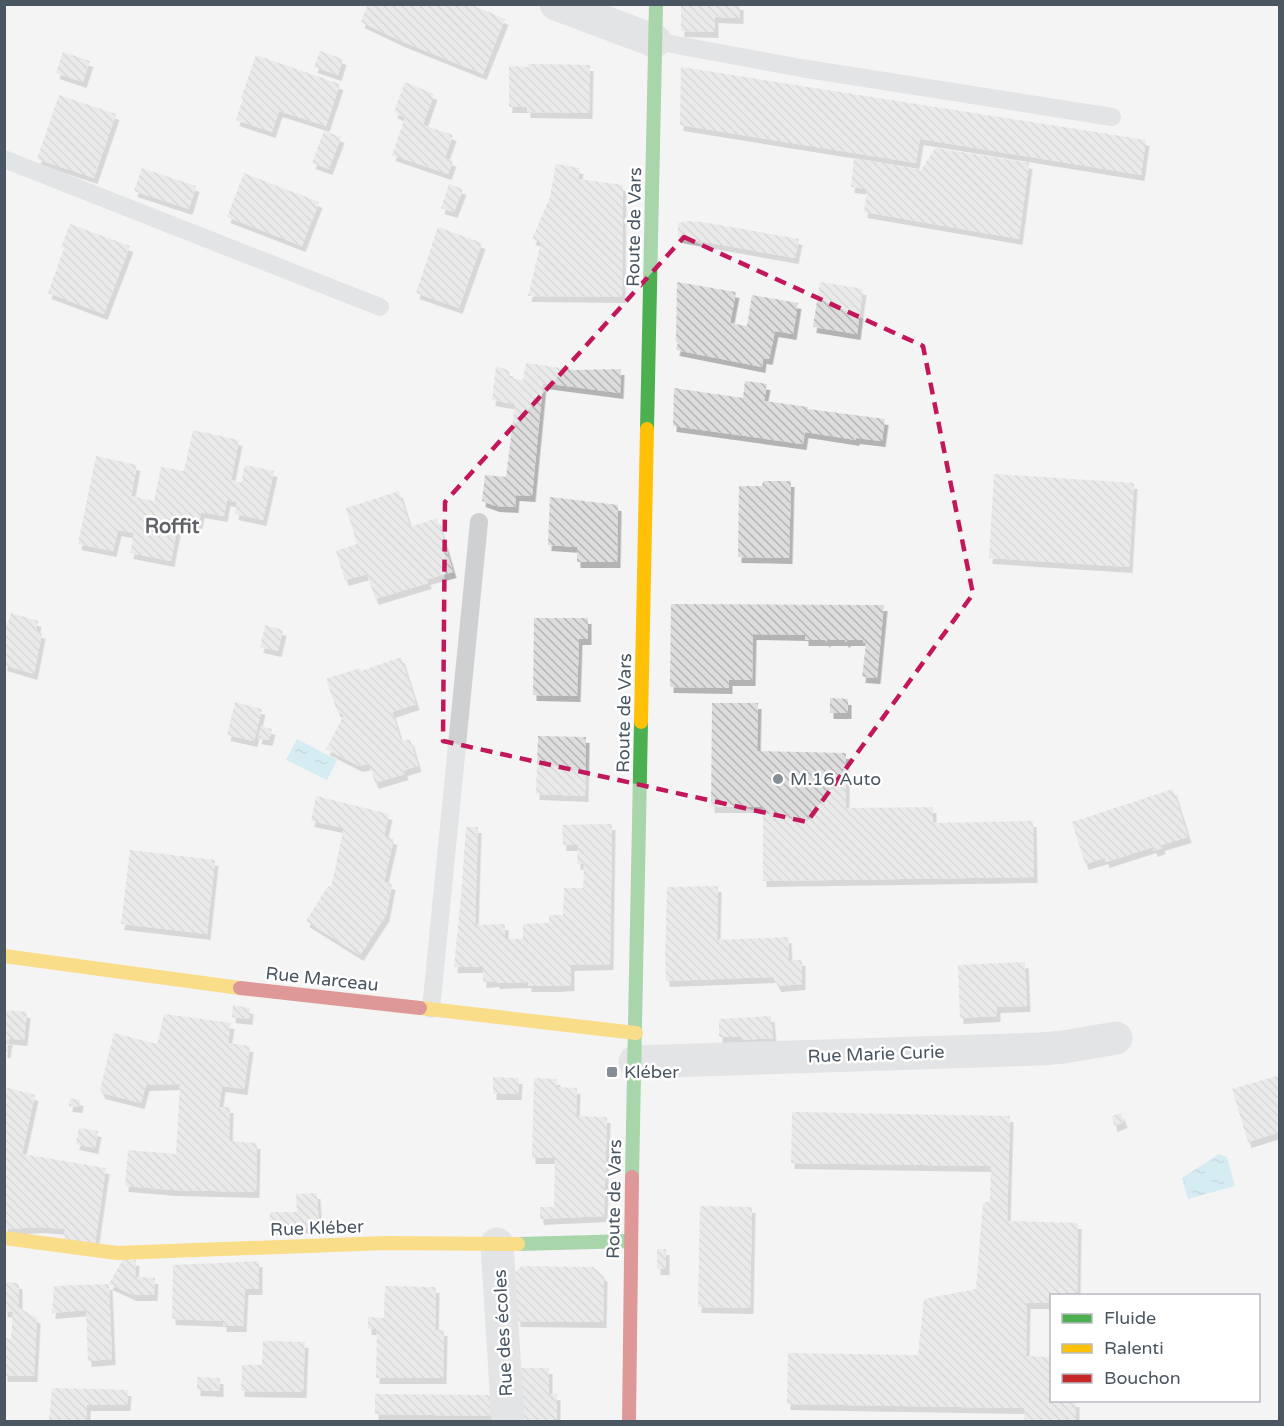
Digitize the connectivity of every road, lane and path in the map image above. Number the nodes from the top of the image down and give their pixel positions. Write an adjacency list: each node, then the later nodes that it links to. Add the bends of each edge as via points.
1 (556, 4): 3 (street)
2 (656, 4): 3 (main road, Route de Vars)
3 (655, 41): 4 (lane); 11 (main road, Route de Vars)
4 (1112, 117)
5 (4, 159): 6 (lane)
6 (380, 307)
7 (479, 522): 9 (lane)
8 (4, 956): 9 (main road, Rue Marceau, via 217,986)
9 (431, 1009): 11 (main road, Rue Marceau)
10 (1116, 1038): 11 (street, Rue Marie Curie, via 1041,1048)
11 (635, 1048): 13 (main road, Route de Vars)
12 (4, 1238): 14 (main road, Rue Kléber, via 117,1254)
13 (631, 1241): 14 (main road, Rue Kléber); 16 (main road, Route de Vars)
14 (497, 1244): 15 (street, Rue des écoles)
15 (508, 1422)
16 (629, 1422)

